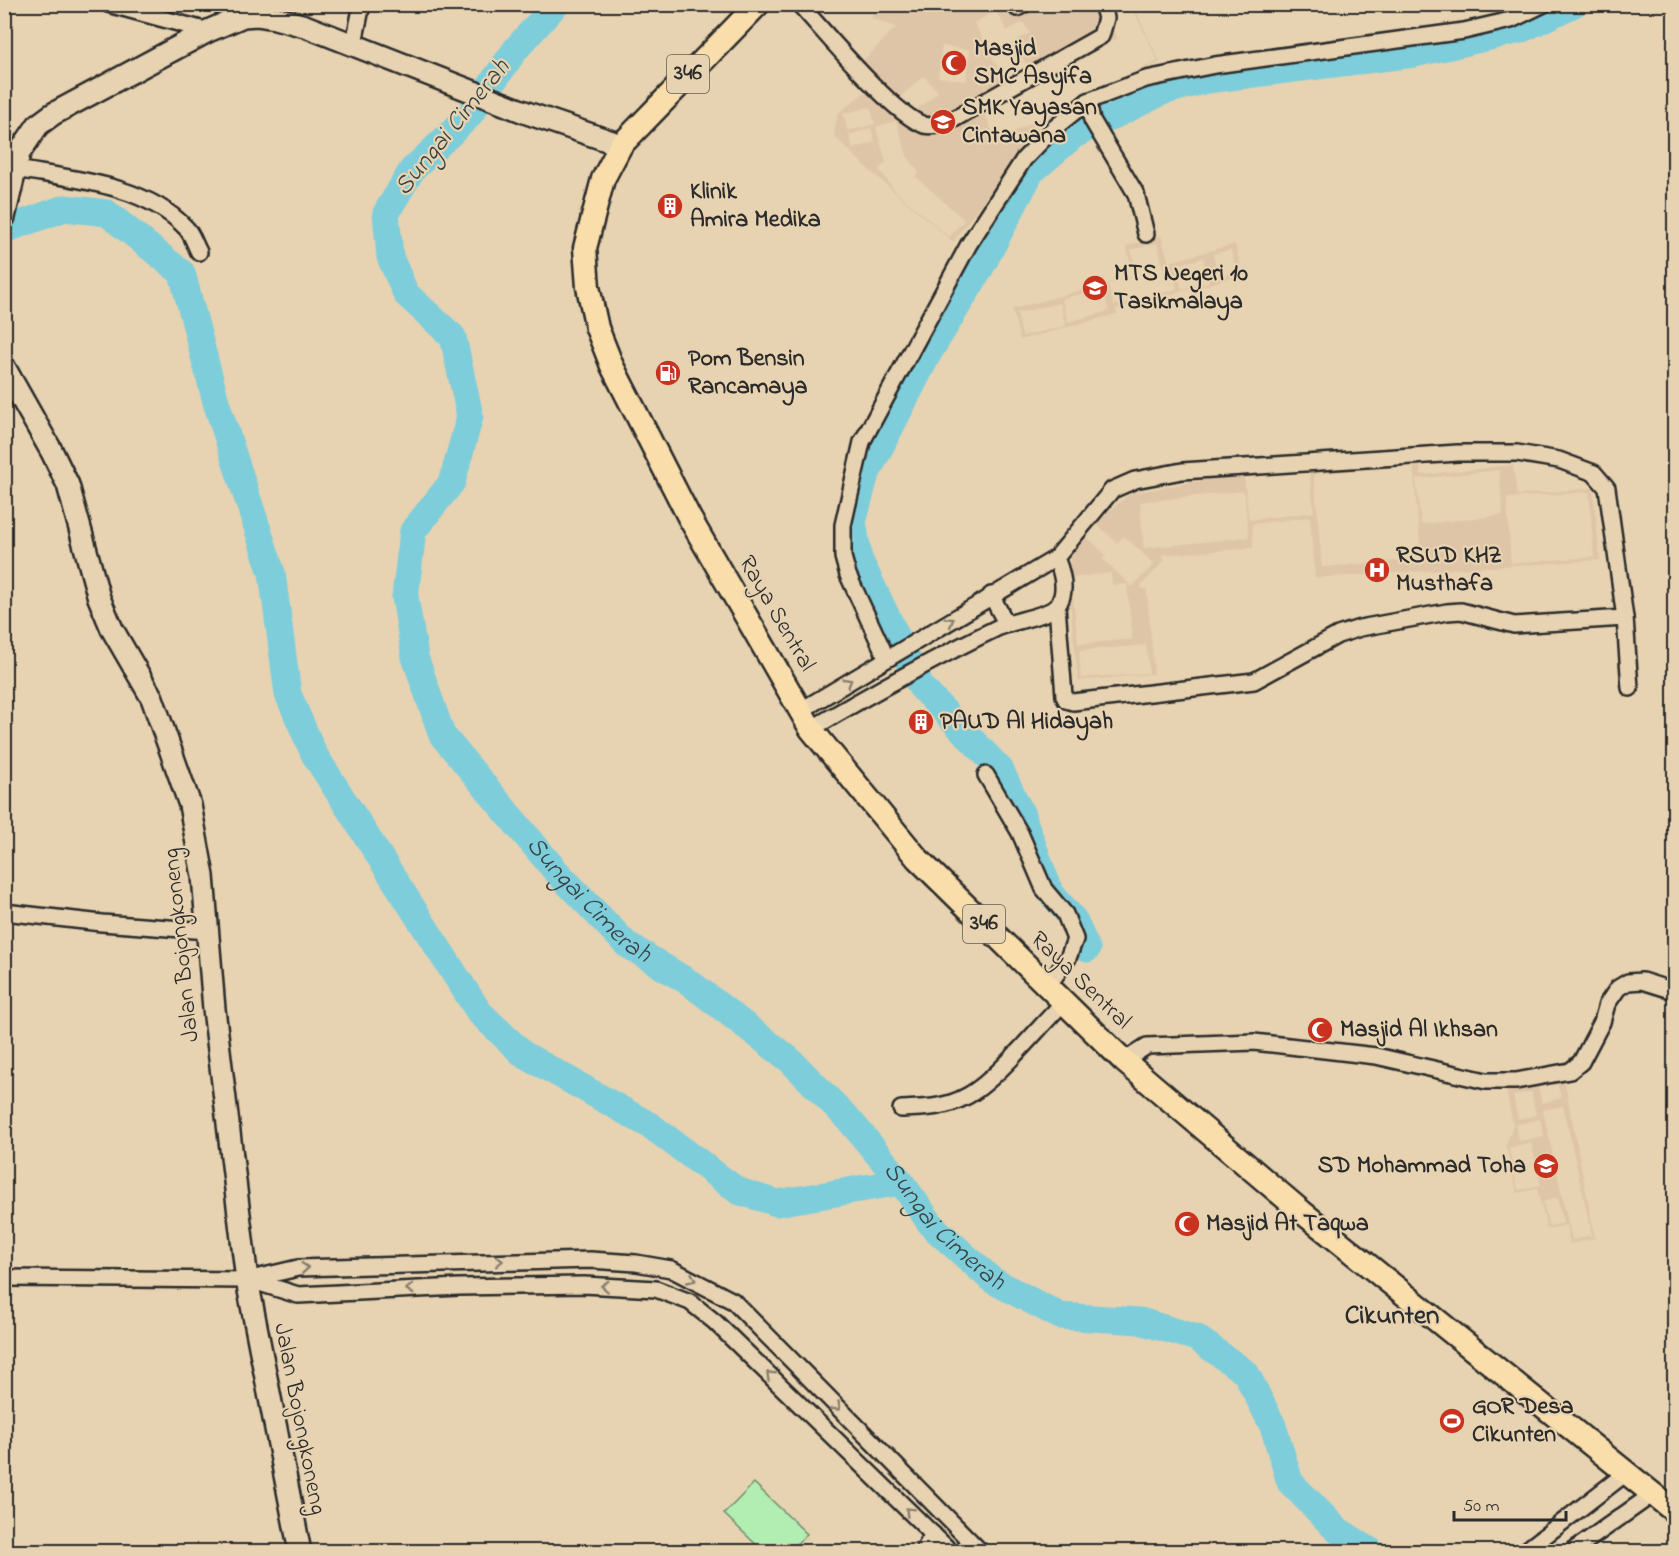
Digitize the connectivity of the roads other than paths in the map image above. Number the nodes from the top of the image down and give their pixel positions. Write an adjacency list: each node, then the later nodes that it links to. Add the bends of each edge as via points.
1 (108, 4): 7 (street)
2 (362, 4): 8 (street)
3 (758, 4): 10 (main road, 346)
4 (799, 4): 5 (street, via 896,105 916,121 936,126 1101,36 1106,18)
5 (1102, 4)
6 (1544, 4): 9 (street, via 1511,20 1464,31 1215,65 1146,79)
7 (208, 31): 8 (main road, via 243,16 257,15); 11 (main road, via 38,125 19,153)
8 (354, 43): 10 (main road, via 456,86)
9 (1088, 101): 13 (street, via 1092,120 1136,194); 21 (street, via 1024,159 969,244 862,442 843,525 843,557 848,575)
10 (621, 145): 23 (main road, Raya Sentral / 346, via 603,179 585,248 597,328 637,419 683,507)
11 (14, 178): 12 (main road); 14 (street, via 124,192 148,202 187,229)
12 (4, 217)
13 (1146, 234)
14 (199, 252)
15 (4, 367): 26 (main road, Jalan Bojongkoneng, via 68,484 99,598 166,732 190,804 200,850)
16 (1056, 558): 17 (street); 18 (street, via 1064,590); 19 (street, via 1112,490 1135,480 1182,471 1458,453 1517,453 1559,460 1594,473 1606,488)
17 (991, 595): 20 (street); 21 (street, one-way to 17)
18 (1057, 606): 19 (street, via 1064,696 1073,702 1254,681 1338,635 1447,612 1461,611 1514,625); 20 (street)
19 (1625, 618): 22 (street)
20 (1005, 624): 23 (street)
21 (897, 653): 23 (street, one-way to 21)
22 (1630, 688)
23 (806, 720): 28 (main road, Raya Sentral / 346, via 917,858)
24 (986, 775): 28 (street, via 1020,833 1044,889 1065,914 1075,939)
25 (4, 912): 26 (street)
26 (208, 931): 33 (main road, Jalan Bojongkoneng)
27 (1674, 991): 29 (street, via 1642,981 1623,985 1613,993 1581,1062 1570,1071 1516,1081 1486,1081 1376,1056 1254,1042 1147,1046)
28 (1055, 995): 29 (main road, Raya Sentral / 346); 30 (street, via 982,1086 966,1097 935,1107)
29 (1124, 1061): 36 (main road, Raya Sentral / 346, via 1302,1212)
30 (901, 1108)
31 (459, 1262): 33 (street, one-way to 31, via 298,1268); 34 (street); 35 (street, one-way to 35, via 590,1260 671,1269 689,1277 733,1301)
32 (4, 1278): 33 (street)
33 (247, 1280): 34 (street, one-way to 33, via 298,1295); 41 (main road, Jalan Bojongkoneng)
34 (459, 1287): 37 (street, one-way to 34, via 716,1322 690,1302 656,1289 584,1285)
35 (899, 1466): 37 (street); 44 (street)
36 (1626, 1473): 38 (main road, Raya Sentral / 346); 45 (street)
37 (880, 1482): 40 (street, one-way to 37)
38 (1653, 1494): 39 (main road, Raya Sentral / 346); 46 (street)
39 (1674, 1511)
40 (933, 1534): 42 (street); 43 (street)
41 (300, 1551)
42 (923, 1551)
43 (951, 1551)
44 (981, 1551)
45 (1524, 1551)
46 (1571, 1551)

